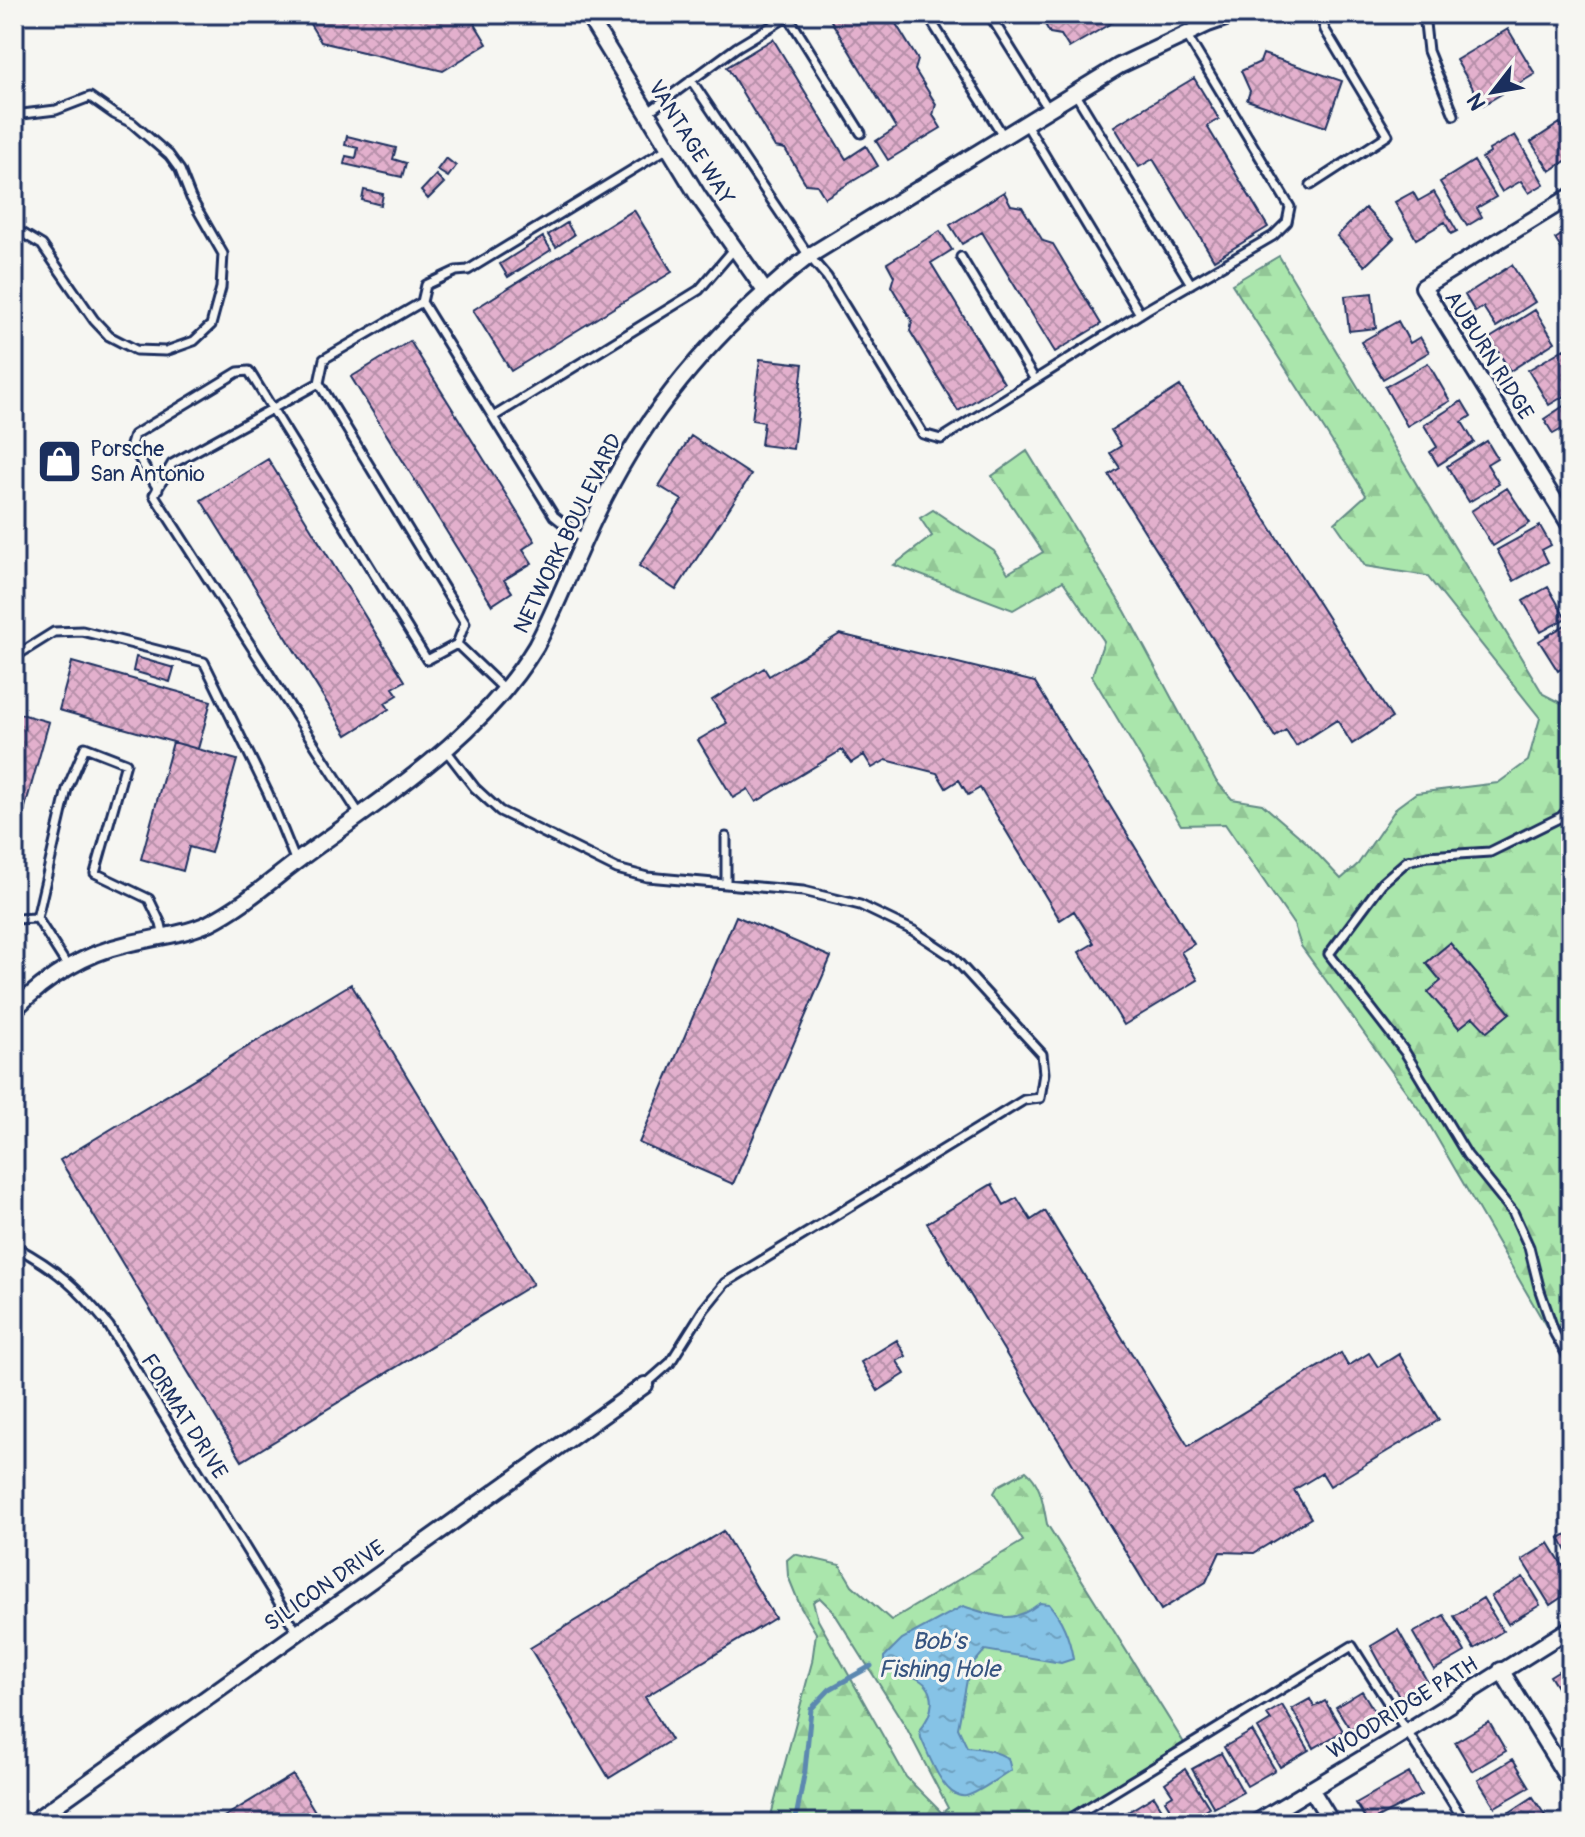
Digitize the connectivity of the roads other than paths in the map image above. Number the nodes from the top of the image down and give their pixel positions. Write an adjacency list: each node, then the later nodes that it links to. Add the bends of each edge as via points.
1 (587, 14): 12 (street, VANTAGE WAY)
2 (927, 14): 17 (lane)
3 (989, 14): 11 (lane)
4 (1237, 14): 8 (street, NETWORK BOULEVARD)
5 (1320, 14): 19 (lane, via 1388,135)
6 (1424, 14): 14 (lane, via 1428,51)
7 (790, 15): 9 (lane); 16 (lane)
8 (1186, 34): 10 (street, NETWORK BOULEVARD); 25 (lane, via 1290,207 1287,222 1273,236)
9 (691, 80): 12 (lane); 23 (lane)
10 (1075, 93): 11 (street, NETWORK BOULEVARD); 25 (lane)
11 (1049, 110): 15 (street, NETWORK BOULEVARD)
12 (647, 113): 18 (street, VANTAGE WAY)
13 (14, 115): 21 (lane, via 56,110 90,97 169,155 223,254 211,325 194,341 166,351 136,350 109,336 42,245)
14 (1454, 115)
15 (1026, 124): 17 (street, NETWORK BOULEVARD); 28 (lane)
16 (861, 133)
17 (1004, 137): 23 (street, NETWORK BOULEVARD)
18 (668, 148): 22 (street, VANTAGE WAY); 27 (lane, via 468,270 426,285)
19 (1311, 185)
20 (1571, 196): 34 (street, AUBURN RIDGE, via 1423,287)
21 (14, 228)
22 (735, 248): 26 (street, VANTAGE WAY); 32 (lane, via 699,290)
23 (809, 256): 26 (street, NETWORK BOULEVARD); 29 (lane, via 923,434 941,439)
24 (961, 257): 29 (lane)
25 (1191, 284): 28 (lane)
26 (765, 291): 35 (street, NETWORK BOULEVARD, via 682,375 626,458)
27 (422, 302): 30 (lane, via 324,359); 32 (lane)
28 (1140, 314): 29 (lane)
29 (1035, 380)
30 (319, 383): 31 (lane); 36 (lane, via 465,623)
31 (272, 409): 33 (lane, via 172,464); 33 (lane, via 249,371 238,372 134,435 131,445); 36 (lane, via 427,660)
32 (493, 417): 35 (lane, via 554,516)
33 (158, 489): 41 (lane, via 154,495)
34 (1571, 527)
35 (584, 540): 38 (street, NETWORK BOULEVARD, via 540,639)
36 (457, 644): 38 (lane)
37 (14, 657): 43 (lane, via 54,632 82,631 204,662)
38 (504, 689): 39 (street, NETWORK BOULEVARD)
39 (445, 749): 41 (street, NETWORK BOULEVARD); 44 (lane, via 500,811 617,869)
40 (1571, 806): 51 (lane, via 1561,817 1490,852 1407,861 1382,883 1329,954 1405,1052 1467,1155 1513,1212 1555,1334)
41 (360, 815): 43 (street, NETWORK BOULEVARD)
42 (726, 837): 44 (lane)
43 (296, 862): 47 (street, NETWORK BOULEVARD, via 225,914)
44 (726, 884): 52 (lane, via 817,894 860,905 953,957 1042,1054 1040,1098 1024,1100 725,1283 670,1363)
45 (37, 918): 46 (lane); 47 (lane, via 67,789 85,747 126,763 95,873 149,899); 48 (lane)
46 (14, 919)
47 (164, 937): 48 (street, NETWORK BOULEVARD, via 106,950)
48 (68, 967): 49 (street, NETWORK BOULEVARD)
49 (14, 1010)
50 (14, 1246): 54 (lane, FORMAT DRIVE, via 50,1265 109,1326)
51 (1571, 1362)
52 (645, 1385): 54 (street, SILICON DRIVE)
53 (1571, 1628): 55 (street, WOODRIDGE PATH)
54 (297, 1632): 59 (street, SILICON DRIVE)
55 (1501, 1670): 56 (street, WOODRIDGE PATH); 57 (street)
56 (1405, 1732): 58 (street, WOODRIDGE PATH); 60 (lane, via 1352,1646); 63 (lane)
57 (1571, 1784)
58 (1311, 1789): 61 (street, WOODRIDGE PATH); 62 (street)
59 (31, 1823)
60 (1063, 1823)
61 (1255, 1823)
62 (1332, 1823)
63 (1465, 1823)

